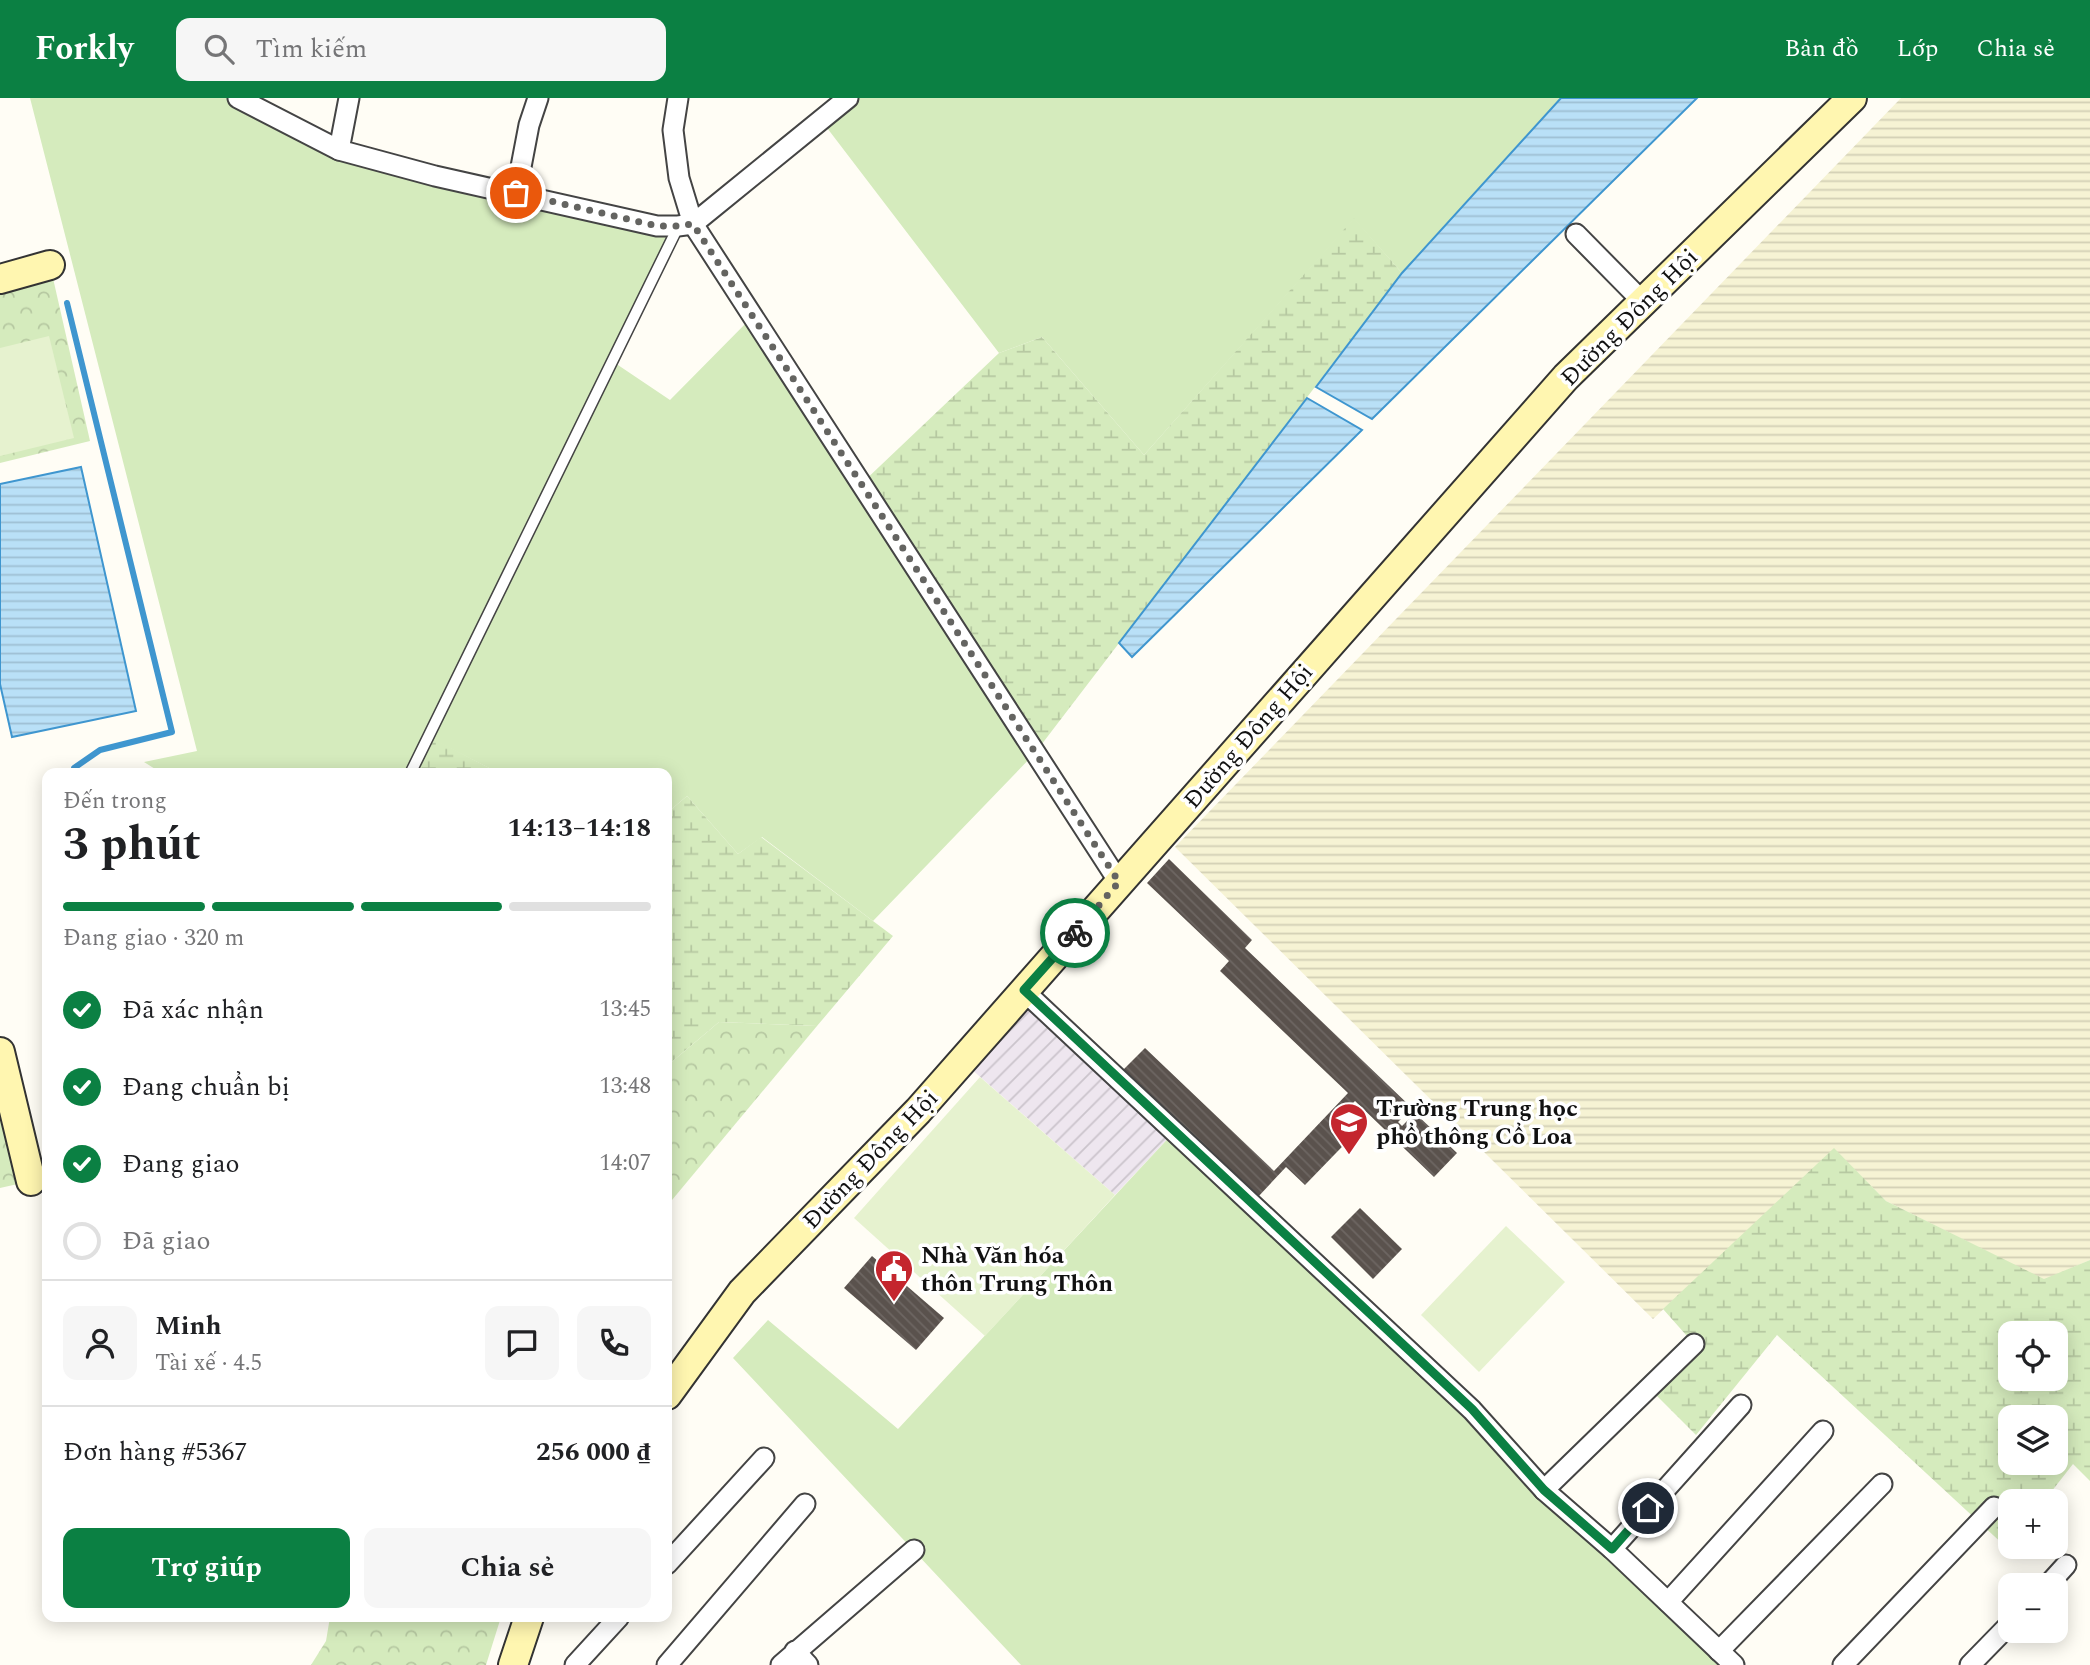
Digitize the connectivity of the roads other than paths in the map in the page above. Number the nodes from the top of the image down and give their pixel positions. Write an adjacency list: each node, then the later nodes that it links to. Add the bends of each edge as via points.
1 (238, 98): 7 (street)
2 (349, 98): 7 (street)
3 (538, 98): 8 (street, via 528,125)
4 (678, 98): 9 (street, via 673,130)
5 (848, 98): 9 (street)
6 (1852, 98): 13 (street, Đường Đông Hội)
7 (339, 150): 8 (street)
8 (516, 193): 9 (street, via 657,226)
9 (685, 225): 14 (lane); 15 (street)
10 (1576, 234): 13 (street)
11 (50, 265): 12 (street)
12 (0, 279)
13 (1643, 302): 15 (street, Đường Đông Hội, via 1566,377)
14 (413, 768)
15 (1119, 882): 16 (street, Đường Đông Hội, via 1096,915)
16 (1024, 990): 20 (street, Đường Đông Hội, via 918,1111 742,1292); 25 (street, via 1472,1409)
17 (0, 1052): 18 (street)
18 (31, 1181)
19 (1694, 1344): 25 (street)
20 (672, 1388)
21 (1741, 1405): 28 (street)
22 (1823, 1431): 33 (street)
23 (764, 1458): 30 (street)
24 (1882, 1484): 37 (street)
25 (1544, 1490): 28 (street)
26 (805, 1504): 41 (street)
27 (1994, 1507): 43 (street)
28 (1612, 1549): 33 (street)
29 (914, 1550): 38 (street)
30 (672, 1559)
31 (2066, 1565): 32 (street)
32 (2059, 1573)
33 (1668, 1602): 37 (street)
34 (527, 1622): 39 (street)
35 (614, 1622): 40 (street)
36 (1998, 1636): 44 (street)
37 (1719, 1651): 42 (street)
38 (794, 1660)
39 (513, 1665)
40 (575, 1665)
41 (667, 1665)
42 (1734, 1665)
43 (1843, 1665)
44 (1970, 1665)

